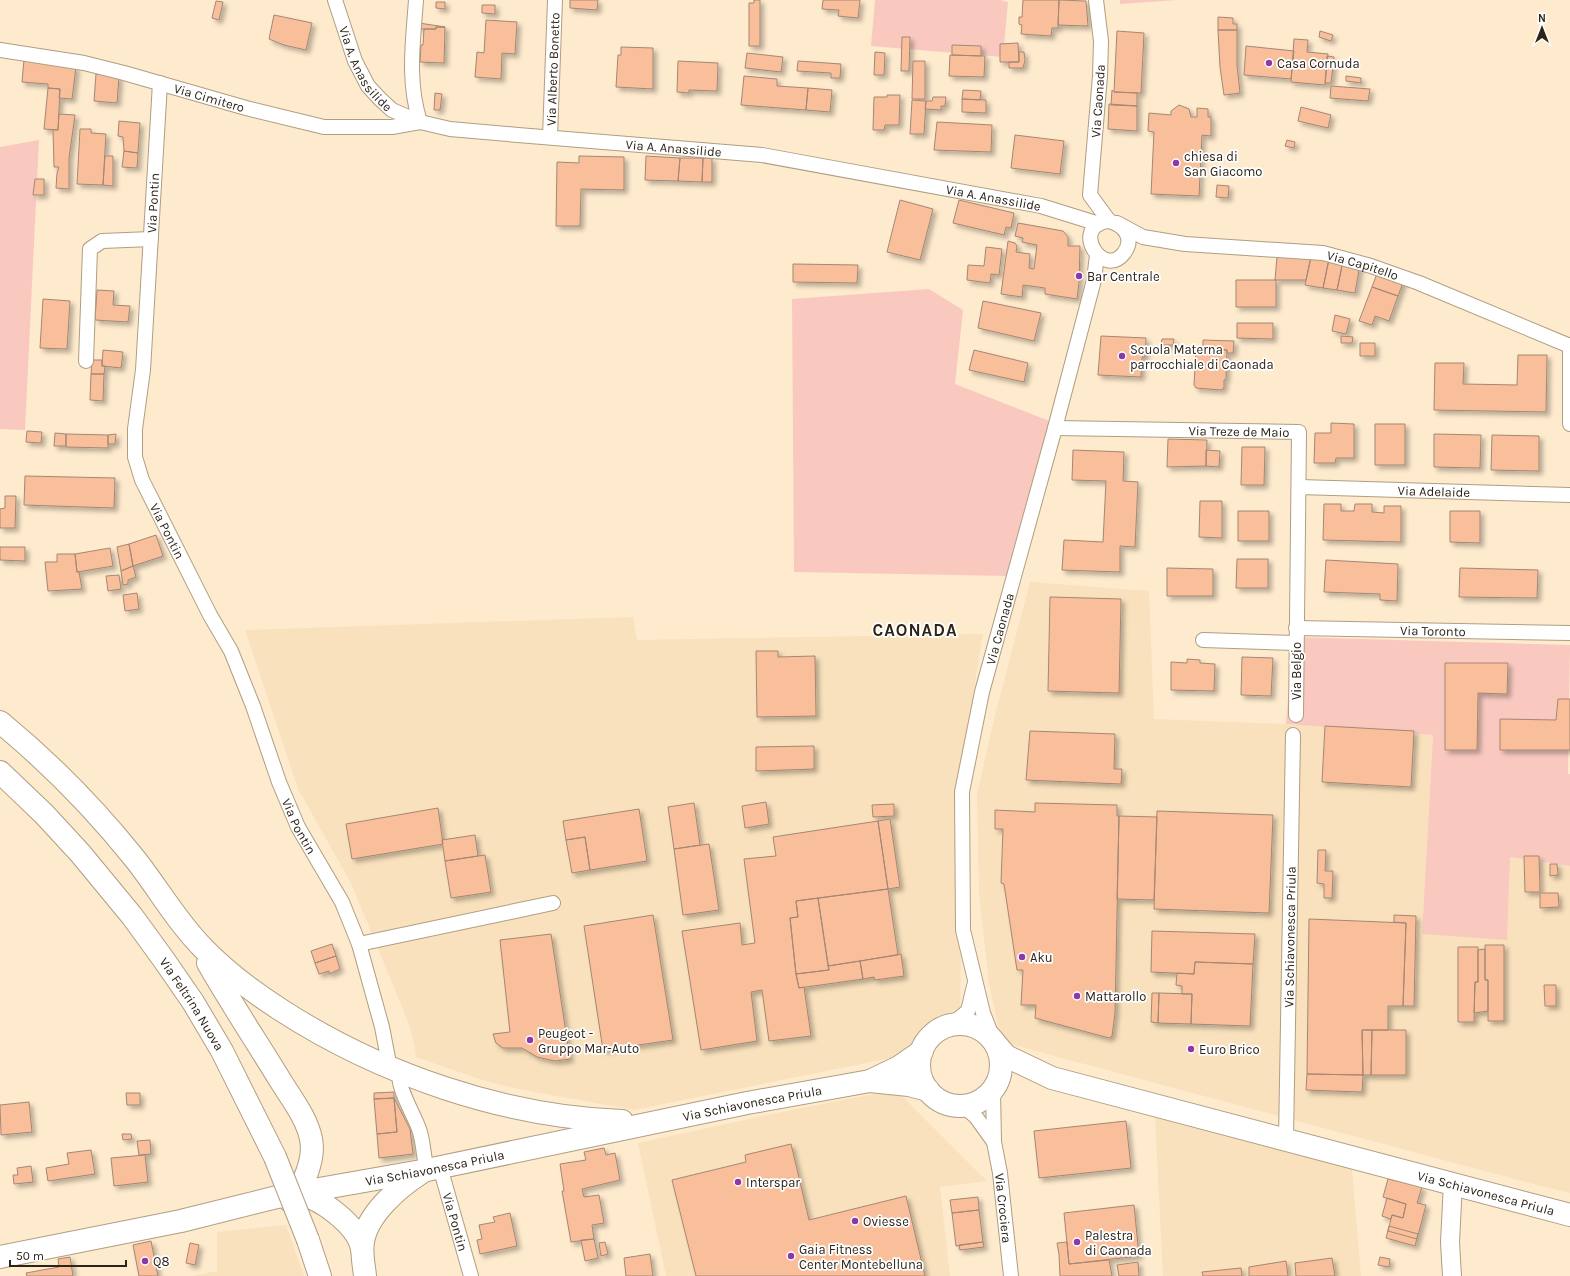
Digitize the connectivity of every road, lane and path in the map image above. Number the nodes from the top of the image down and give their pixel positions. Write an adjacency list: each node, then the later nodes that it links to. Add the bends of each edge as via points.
1 (335, 0): 7 (street, Via A. Anassilide, via 355,61 368,86 392,110)
2 (416, 0): 7 (street, via 412,68 413,98)
3 (555, 0): 8 (street, Via Alberto Bonetto)
4 (1096, 0): 10 (street, Via Caonada, via 1101,41 1100,76 1090,195)
5 (0, 50): 6 (street, Via Cimitero, via 84,63)
6 (160, 83): 7 (street, Via Cimitero, via 324,127 392,127); 12 (street, Via Pontin)
7 (420, 122): 8 (street, Via A. Anassilide, via 450,129)
8 (550, 137): 9 (street, Via A. Anassilide, via 762,155 1041,206)
9 (1078, 218): 10 (street, Via A. Anassilide); 14 (street, via 1087,231)
10 (1106, 223): 11 (street, Via Capitello); 13 (street, Via Caonada, via 1125,229 1128,238); 14 (street, Via Caonada, via 1093,230 1090,238)
11 (1143, 237): 13 (street, via 1133,241); 17 (street, Via Capitello, via 1186,244 1323,253 1419,283)
12 (151, 239): 18 (street, via 102,240 90,249); 33 (street, Via Pontin, via 143,370 136,429 136,457 142,480 210,615 231,651 298,827 342,902)
13 (1127, 248): 15 (street, Via Caonada, via 1122,256)
14 (1094, 251): 15 (street, via 1104,259); 16 (street, Via Caonada)
15 (1113, 259): 16 (street, Via Caonada)
16 (1094, 280): 20 (street, Via Caonada)
17 (1570, 345): 19 (street)
18 (86, 361)
19 (1570, 424)
20 (1055, 428): 21 (street, Via Treze de Maio, via 1299,432); 34 (street, Via Caonada, via 982,692 962,792 963,930)
21 (1299, 487): 22 (street, Via Adelaide); 23 (street, Via Treze de Maio)
22 (1570, 495)
23 (1296, 628): 24 (street, Via Toronto); 26 (street, Via Belgio)
24 (1570, 633)
25 (1203, 640): 26 (street)
26 (1296, 643): 27 (street, Via Belgio)
27 (1296, 715)
28 (0, 722): 32 (main road, via 66,781 118,837)
29 (1293, 735): 45 (street, Via Schiavonesca Priula)
30 (0, 772): 55 (main road, Via Feltrina Nuova, bridge, via 40,809 80,854 132,916 193,1002 222,1050 275,1157)
31 (554, 903): 33 (street)
32 (196, 941): 38 (main road, via 230,973 267,1001 332,1040); 49 (main road, via 308,1130 312,1144 311,1154 306,1174)
33 (359, 944): 38 (street, Via Pontin, via 388,1058)
34 (975, 984): 35 (street, Via Caonada, via 968,1011); 36 (street, Via Caonada)
35 (951, 1025): 36 (main road, via 966,1024 975,1027); 37 (main road, via 931,1036)
36 (994, 1042): 39 (main road, Via Schiavonesca Priula, via 1006,1056); 41 (main road, via 1000,1053 1001,1066)
37 (922, 1051): 40 (main road, Via Schiavonesca Priula); 42 (main road, via 919,1062 920,1076)
38 (394, 1068): 44 (main road, via 430,1084 488,1101 532,1110 593,1119); 47 (street, Via Pontin, via 419,1130 423,1157)
39 (1052, 1078): 41 (main road, Via Schiavonesca Priula, via 1011,1080); 45 (main road, Via Schiavonesca Priula)
40 (870, 1081): 42 (main road, Via Schiavonesca Priula, via 909,1085); 44 (main road, Via Schiavonesca Priula)
41 (995, 1086): 43 (main road, via 976,1103); 46 (street, Via Crociera, via 992,1104)
42 (928, 1090): 43 (main road, via 938,1100)
43 (963, 1106): 46 (street, Via Crociera, via 976,1117)
44 (661, 1121): 47 (main road, Via Schiavonesca Priula)
45 (1286, 1139): 48 (main road, Via Schiavonesca Priula)
46 (994, 1142): 58 (street, Via Crociera, via 1000,1173)
47 (433, 1168): 49 (main road, Via Schiavonesca Priula); 50 (main road); 53 (main road, via 403,1186 386,1201 368,1228); 57 (street, Via Pontin)
48 (1453, 1183): 51 (main road, Via Schiavonesca Priula); 59 (street, via 1450,1242)
49 (295, 1193): 50 (main road, via 308,1195); 52 (main road, via 282,1203)
50 (320, 1202): 52 (main road, via 254,1216); 53 (main road, via 355,1232)
51 (1570, 1215)
52 (188, 1220): 54 (main road)
53 (362, 1249): 56 (main road)
54 (0, 1257)
55 (320, 1276)
56 (366, 1276)
57 (471, 1276)
58 (1011, 1276)
59 (1452, 1276)

